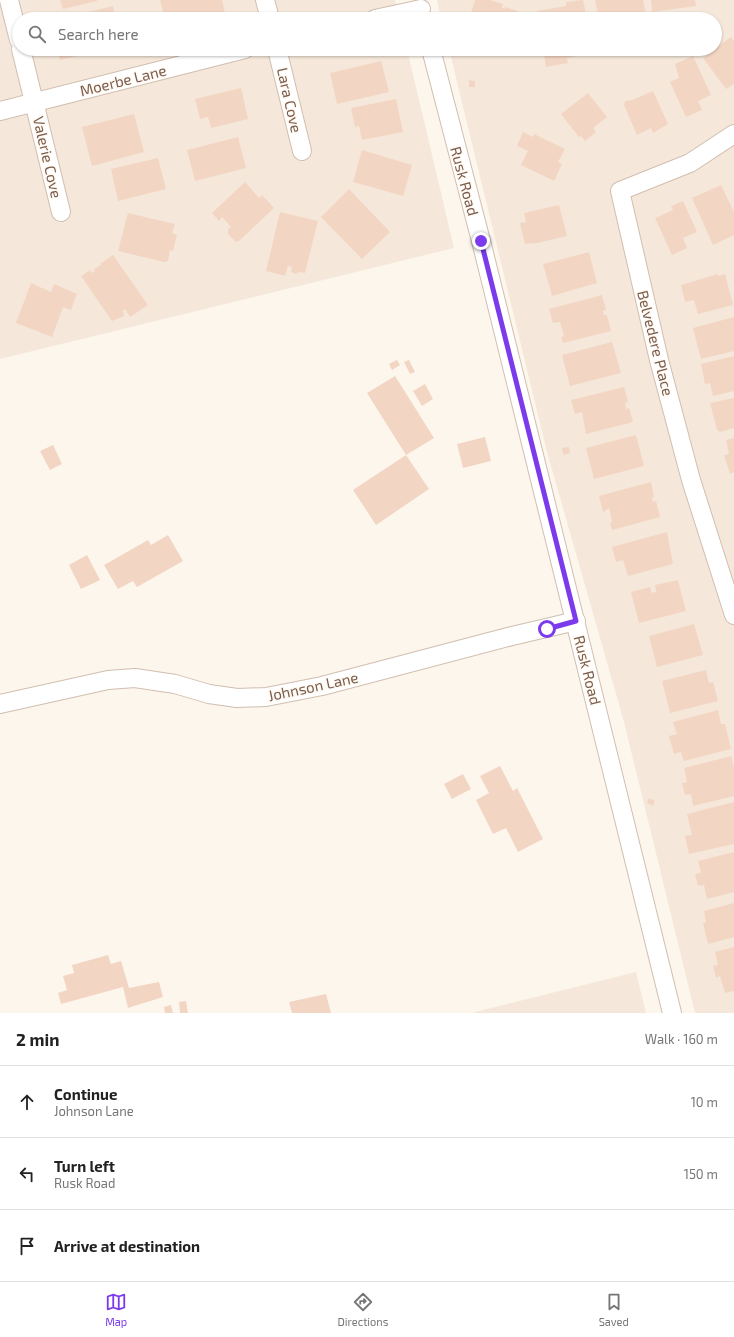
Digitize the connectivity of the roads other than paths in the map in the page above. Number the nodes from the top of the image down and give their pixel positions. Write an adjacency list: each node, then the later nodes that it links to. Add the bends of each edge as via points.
1 (9, 0): 4 (street)
2 (266, 0): 5 (street)
3 (421, 9): 6 (street)
4 (12, 12)
5 (269, 12)
6 (407, 12)
7 (23, 56): 11 (street, Valerie Cove)
8 (217, 56): 11 (street, Moerbe Lane)
9 (279, 56): 14 (street, Lara Cove)
10 (433, 56): 17 (street, Rusk Road)
11 (35, 102): 12 (street, Moerbe Lane); 15 (street, Valerie Cove)
12 (0, 111)
13 (734, 134): 16 (street, Belvedere Place, via 690,163 620,192 659,360 691,480)
14 (302, 152)
15 (61, 212)
16 (734, 615)
17 (576, 621): 18 (street, Johnson Lane, via 322,686 273,696 237,698 135,678 108,680); 19 (street, Rusk Road)
18 (0, 704)
19 (672, 1013)

